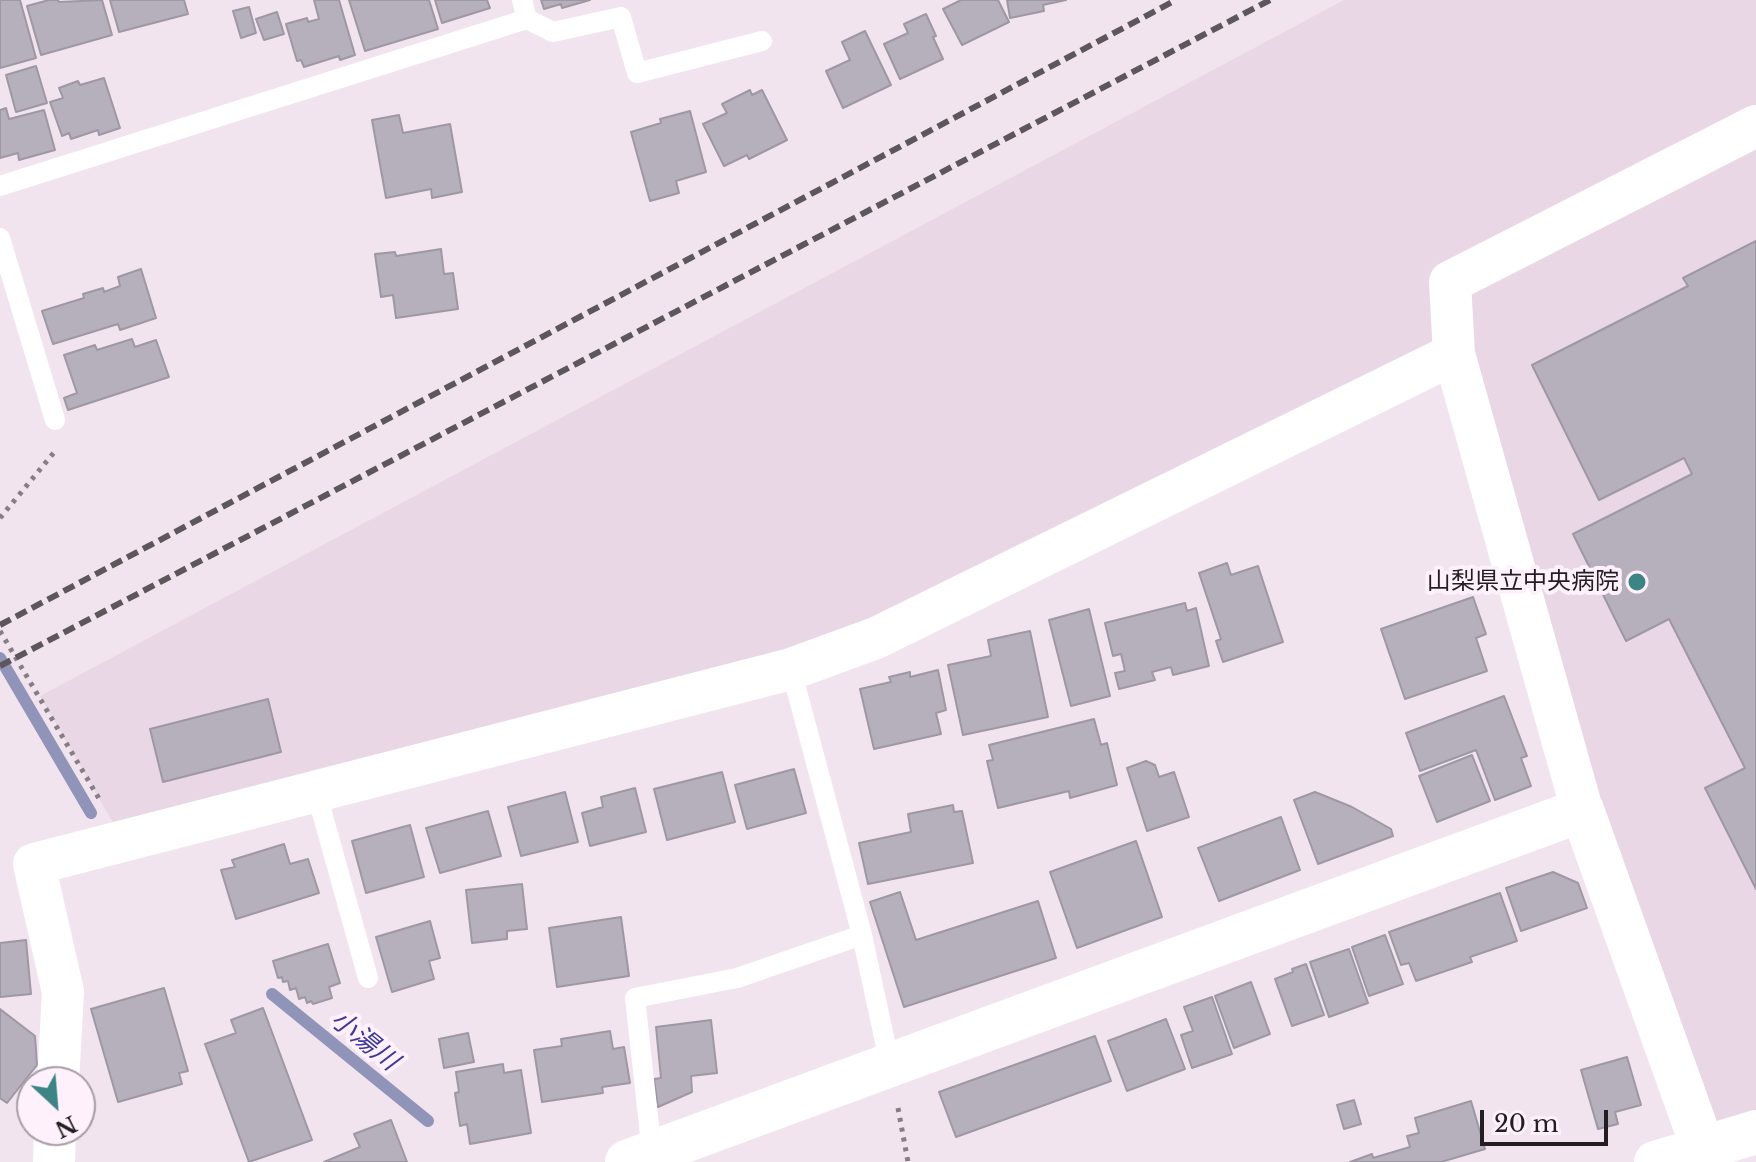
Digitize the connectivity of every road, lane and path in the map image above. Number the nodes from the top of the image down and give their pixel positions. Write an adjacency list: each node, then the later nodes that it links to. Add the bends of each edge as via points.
1 (525, 10): 2 (lane, via 553,32 621,17 637,73); 4 (lane)
2 (762, 41)
3 (1756, 126): 6 (street, via 1450,282)
4 (0, 186)
5 (0, 238): 7 (lane)
6 (1454, 354): 10 (street, via 1319,413 876,638); 12 (street)
7 (55, 420): 8 (path, via 61,444)
8 (0, 518)
9 (0, 631): 13 (path)
10 (791, 669): 11 (street); 14 (lane)
11 (316, 791): 13 (street); 15 (lane)
12 (1582, 810): 16 (street); 19 (street)
13 (125, 840): 17 (street, via 34,864 63,992)
14 (862, 935): 16 (lane); 20 (lane, via 737,978 635,998)
15 (368, 978)
16 (890, 1065): 20 (street); 21 (path)
17 (59, 1066)
18 (1756, 1132): 19 (street)
19 (1704, 1155): 22 (street)
20 (639, 1157)
21 (908, 1162)
22 (1655, 1162)

